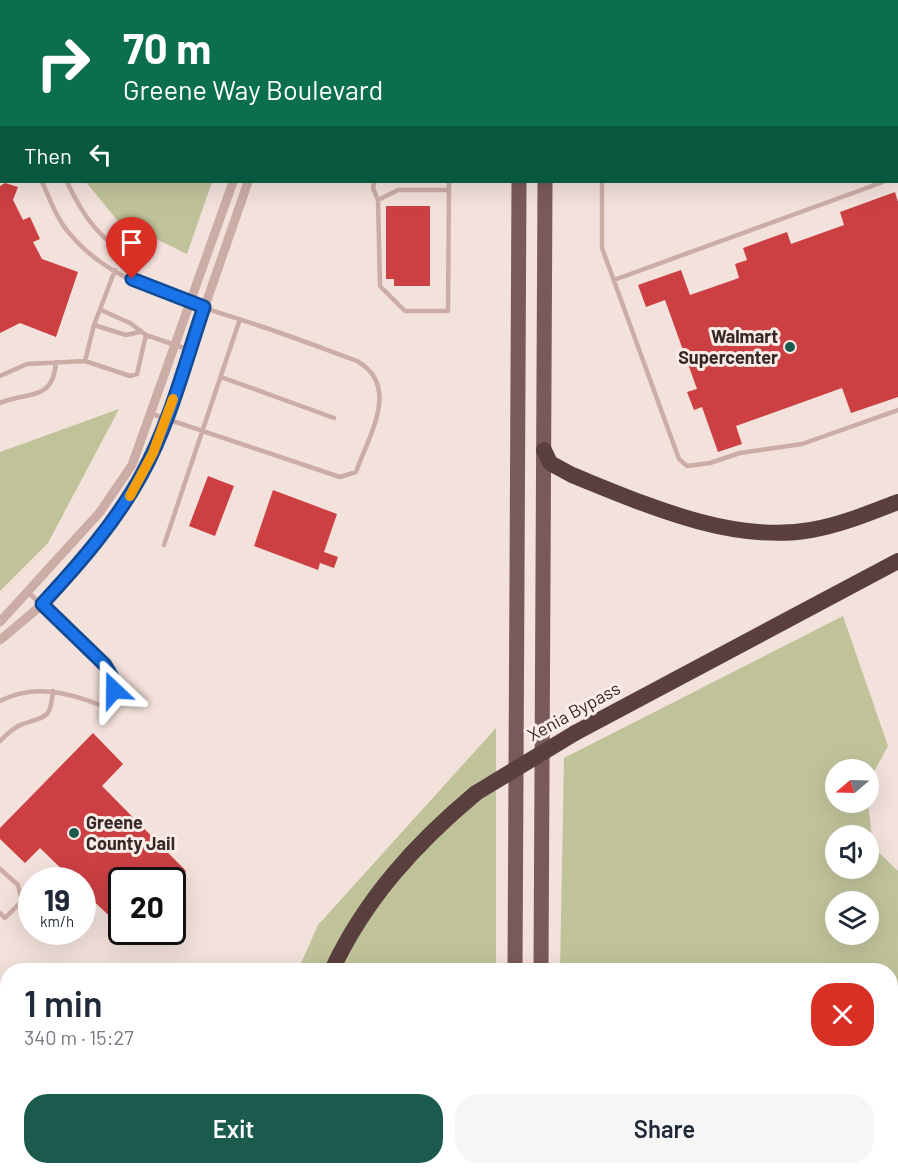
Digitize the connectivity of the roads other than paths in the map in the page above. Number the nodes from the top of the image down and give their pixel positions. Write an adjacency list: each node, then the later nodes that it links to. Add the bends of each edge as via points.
1 (43, 183): 13 (lane, via 69,233)
2 (67, 183): 14 (lane, via 97,233 136,261)
3 (234, 183): 16 (street)
4 (248, 183): 17 (street)
5 (374, 183): 12 (lane)
6 (449, 183): 10 (lane)
7 (545, 183): 35 (main road)
8 (602, 183): 15 (lane, via 602,248)
9 (880, 183): 15 (lane)
10 (449, 190): 12 (lane, via 398,190); 12 (lane, via 448,311 405,311 380,286)
11 (517, 191): 49 (main road)
12 (378, 200)
13 (115, 270): 14 (lane); 18 (lane)
14 (132, 279): 16 (lane)
15 (614, 280): 30 (lane, via 679,459 687,466 802,444)
16 (191, 303): 17 (lane); 23 (street)
17 (204, 307): 19 (lane); 24 (street)
18 (101, 310): 20 (lane); 21 (lane)
19 (240, 319): 28 (lane); 34 (lane, via 370,368 379,383 379,407 356,472 348,476 340,477)
20 (94, 325): 21 (lane, via 126,334); 25 (lane)
21 (140, 332): 22 (lane)
22 (146, 335): 23 (lane); 25 (lane, via 137,374 130,376)
23 (177, 344): 24 (lane); 31 (street)
24 (190, 350): 32 (street)
25 (85, 361): 26 (lane)
26 (56, 362): 27 (lane, via 27,364); 29 (lane, via 54,380 45,391)
27 (0, 376)
28 (220, 377): 33 (lane); 34 (lane)
29 (0, 403)
30 (898, 410)
31 (152, 414): 32 (lane); 39 (street, via 117,491)
32 (166, 418): 34 (lane); 40 (street, via 128,500)
33 (334, 418)
34 (202, 431): 37 (lane)
35 (544, 450): 36 (highway, via 550,463 572,476 730,530 810,530); 50 (main road)
36 (898, 502)
37 (164, 545)
38 (898, 561): 48 (highway, Xenia Bypass, bridge, via 574,733 476,793 430,832 388,879 357,922)
39 (28, 592): 40 (lane); 41 (street)
40 (42, 604): 42 (street); 43 (lane, via 105,665 114,690 100,705)
41 (0, 622)
42 (0, 640)
43 (53, 691): 44 (lane, via 20,693); 45 (lane, via 51,711 44,718 22,724)
44 (0, 701)
45 (0, 740)
46 (0, 869): 47 (lane, via 18,885 22,900 5,918)
47 (0, 913)
48 (336, 963)
49 (515, 963)
50 (541, 963)

